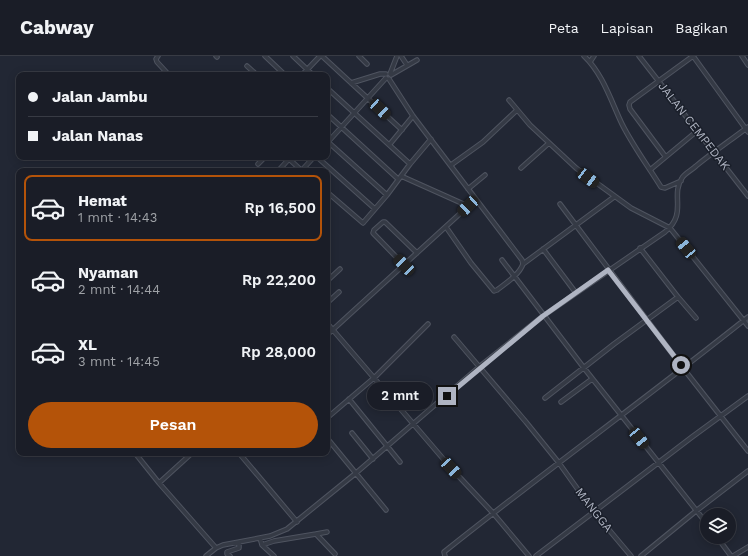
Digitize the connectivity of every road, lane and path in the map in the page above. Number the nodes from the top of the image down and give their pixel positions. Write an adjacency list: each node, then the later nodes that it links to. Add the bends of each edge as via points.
1 (158, 56): 20 (street, via 157,62)
2 (265, 56): 22 (street)
3 (293, 56): 19 (street)
4 (321, 56): 19 (street); 26 (street)
5 (397, 56): 24 (street)
6 (401, 56): 16 (street)
7 (584, 56): 14 (street)
8 (594, 56): 14 (street)
9 (639, 56): 25 (street, JALAN CEMPEDAK)
10 (693, 56): 25 (street); 35 (street)
11 (742, 56): 17 (street)
12 (362, 57): 15 (street)
13 (417, 60): 16 (street)
14 (590, 62): 59 (street, via 632,142)
15 (367, 64)
16 (407, 65): 24 (street)
17 (748, 65)
18 (247, 66): 21 (street)
19 (307, 70): 23 (street)
20 (165, 72)
21 (254, 72)
22 (282, 72)
23 (309, 72)
24 (388, 76): 26 (street, via 380,74); 28 (street); 32 (street)
25 (658, 81): 37 (street, JALAN CEMPEDAK); 44 (street, via 629,105)
26 (351, 83): 28 (street)
27 (330, 91): 31 (street)
28 (368, 98): 31 (street); 36 (street)
29 (508, 100): 30 (street)
30 (517, 110): 40 (street); 52 (street, via 483,142)
31 (355, 113): 34 (street); 42 (street)
32 (413, 116): 36 (street); 39 (street)
33 (330, 117): 34 (street)
34 (341, 127): 38 (street); 61 (street)
35 (747, 129): 43 (street)
36 (402, 130): 42 (street)
37 (697, 131): 43 (street, JALAN CEMPEDAK); 44 (street)
38 (330, 138)
39 (431, 139): 51 (street); 52 (street)
40 (549, 143): 57 (street); 67 (street)
41 (330, 144): 65 (street)
42 (390, 144): 51 (street)
43 (714, 152): 62 (street); 66 (street, JALAN CEMPEDAK)
44 (665, 156): 59 (street)
45 (262, 160): 50 (street)
46 (286, 160): 53 (street)
47 (290, 160): 54 (street)
48 (312, 160): 55 (street)
49 (318, 160): 56 (street)
50 (258, 164)
51 (410, 164): 61 (street)
52 (451, 165): 63 (street)
53 (280, 168)
54 (298, 168)
55 (304, 168)
56 (327, 168)
57 (521, 168)
58 (330, 170): 71 (street)
59 (650, 170): 62 (street, via 661,187 666,188)
60 (485, 175): 63 (street)
61 (400, 178): 65 (street); 70 (street)
62 (681, 181): 74 (street, via 677,217)
63 (468, 189): 68 (street)
64 (330, 195): 71 (street, via 361,223)
65 (387, 195): 71 (street)
66 (748, 196)
67 (614, 197): 72 (street); 74 (street)
68 (476, 199): 70 (street); 79 (street)
69 (560, 204): 72 (street)
70 (468, 206): 73 (street)
71 (374, 209)
72 (575, 225): 76 (street); 82 (street)
73 (446, 226): 77 (street); 84 (street, via 494,291)
74 (670, 228): 75 (street); 93 (street)
75 (640, 248): 82 (street); 87 (street)
76 (543, 249): 79 (street); 86 (street)
77 (417, 253): 80 (street); 80 (street, via 385,222 374,230 374,235)
78 (502, 260): 84 (street)
79 (523, 264): 84 (street)
80 (404, 265): 97 (street)
81 (340, 269): 83 (street)
82 (608, 270): 86 (street); 92 (street)
83 (330, 277)
84 (514, 277): 89 (street)
85 (339, 292): 88 (street)
86 (576, 293): 89 (street)
87 (678, 298): 91 (street); 92 (street)
88 (330, 300)
89 (543, 316): 100 (street); 101 (street)
90 (748, 317): 93 (street)
91 (696, 318)
92 (647, 319): 101 (street); 102 (street)
93 (744, 320): 96 (street); 102 (street)
94 (428, 324): 103 (street)
95 (330, 326): 97 (street)
96 (748, 326)
97 (333, 330): 98 (street); 103 (street)
98 (330, 332)
99 (454, 337): 100 (street, MANGGA)
100 (479, 368): 112 (street); 122 (street, MANGGA)
101 (584, 368): 104 (street); 106 (street)
102 (683, 368): 110 (street); 111 (street)
103 (375, 377): 107 (street); 112 (street)
104 (592, 379): 108 (street); 110 (street)
105 (748, 396): 111 (street)
106 (545, 398)
107 (348, 399): 109 (street); 115 (street)
108 (561, 402)
109 (330, 415)
110 (622, 416): 122 (street); 123 (street)
111 (721, 417): 116 (street); 123 (street)
112 (414, 424): 115 (street); 130 (street)
113 (352, 433): 120 (street)
114 (330, 442): 125 (street)
115 (387, 447): 120 (street); 121 (street)
116 (748, 451)
117 (137, 456): 126 (street)
118 (189, 456): 126 (street)
119 (242, 456): 132 (street)
120 (373, 458): 125 (street)
121 (400, 462)
122 (559, 462): 129 (street, MANGGA); 130 (street)
123 (659, 462): 128 (street); 129 (street)
124 (748, 472): 128 (street)
125 (356, 473): 127 (street); 132 (street)
126 (159, 483): 139 (street)
127 (386, 510)
128 (696, 511): 131 (street); 148 (street)
129 (594, 512): 146 (street); 147 (street, MANGGA)
130 (493, 513): 144 (street, via 444,552); 145 (street)
131 (700, 516)
132 (297, 522): 136 (street)
133 (327, 532): 134 (street)
134 (316, 534): 136 (street); 140 (street)
135 (239, 542): 136 (street); 139 (street); 142 (street, via 240,548 227,552)
136 (261, 542): 143 (street)
137 (723, 544): 149 (street)
138 (748, 547): 149 (street)
139 (216, 548): 141 (street)
140 (335, 554)
141 (206, 556)
142 (230, 556)
143 (274, 556)
144 (445, 556)
145 (529, 556)
146 (536, 556)
147 (631, 556)
148 (641, 556)
149 (732, 556)

